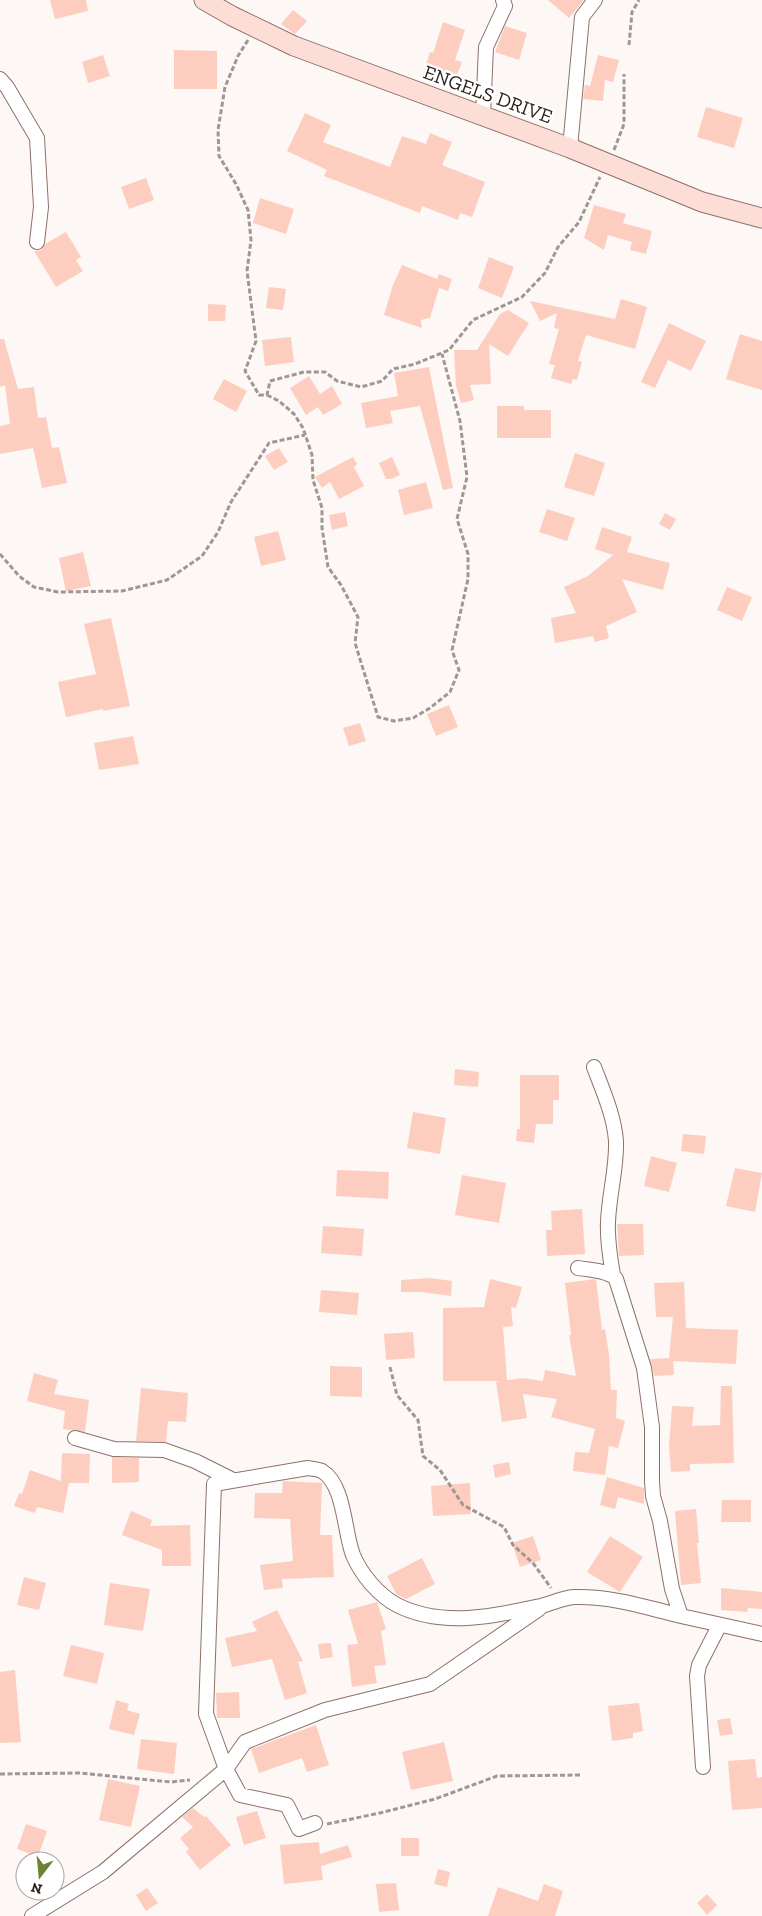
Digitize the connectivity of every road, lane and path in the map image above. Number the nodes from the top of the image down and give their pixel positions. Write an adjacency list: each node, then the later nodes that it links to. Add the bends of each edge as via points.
1 (204, 0): 5 (street, ENGELS DRIVE)
2 (503, 0): 9 (street, via 505,6 486,47)
3 (595, 0): 10 (street, via 582,17)
4 (639, 0): 6 (path, via 632,12)
5 (256, 27): 9 (street, ENGELS DRIVE, via 294,46); 15 (path, via 225,86 218,130 219,156 248,210 251,240 247,271 256,341 245,371 260,395)
6 (629, 45)
7 (624, 74): 11 (path, via 624,124 617,146)
8 (1, 83): 13 (street, via 37,138 41,206)
9 (483, 116): 10 (street, ENGELS DRIVE)
10 (570, 148): 11 (street, ENGELS DRIVE)
11 (606, 163): 12 (street, ENGELS DRIVE, via 702,202); 14 (path, via 579,222 558,247 545,273 522,297 473,320)
12 (762, 218)
13 (37, 242)
14 (442, 354): 15 (path, via 393,369 382,381 361,388 337,381 325,372 304,372 270,381); 16 (path, via 460,421 467,477 457,519 468,554 468,579 452,650 459,670 450,692 413,718 394,721 378,717 355,643 358,617 328,567 322,508)
15 (267, 395): 16 (path, via 294,414)
16 (305, 435): 17 (path, via 269,443 231,502 218,532 202,556 167,580 122,591 58,592 34,587 19,576)
17 (0, 554)
18 (594, 1067): 20 (street, via 613,1119 616,1141 607,1242)
19 (578, 1268): 20 (street)
20 (613, 1275): 26 (street, via 644,1368 652,1427 653,1496 672,1589)
21 (390, 1367): 24 (path, via 396,1395 418,1420 423,1456 440,1470 463,1505 504,1527 513,1545 533,1564)
22 (75, 1438): 23 (street, via 114,1449 164,1450)
23 (232, 1480): 25 (street, via 308,1468 322,1470 336,1489 353,1555 369,1582 395,1604 407,1609 435,1617 472,1619); 30 (street, via 214,1484 206,1714)
24 (559, 1599): 25 (street); 26 (street, via 596,1597)
25 (544, 1605): 30 (street, via 430,1684 325,1710 245,1742)
26 (681, 1616): 27 (street)
27 (719, 1626): 28 (street); 29 (street, via 696,1676)
28 (762, 1634)
29 (703, 1767)
30 (222, 1772): 31 (path, via 171,1782 79,1773); 33 (street, via 240,1795 287,1805 299,1829); 34 (street, via 103,1872)
31 (0, 1774)
32 (580, 1776): 33 (path, via 497,1776 435,1799)
33 (321, 1824)
34 (32, 1916)

